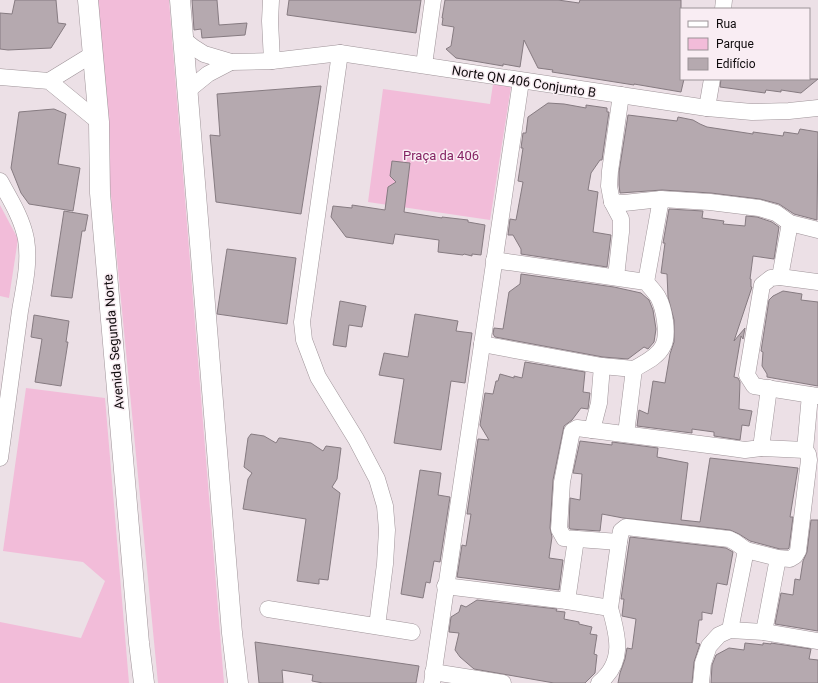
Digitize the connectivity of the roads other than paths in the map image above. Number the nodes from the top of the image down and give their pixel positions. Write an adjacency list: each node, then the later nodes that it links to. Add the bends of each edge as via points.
1 (88, 0): 7 (main road, Avenida Segunda Norte)
2 (180, 0): 5 (main road)
3 (271, 0): 8 (street)
4 (433, 0): 10 (street)
5 (184, 39): 9 (street, Norte QN 406 Conjunto B, via 204,54); 15 (main road)
6 (340, 53): 8 (street, Norte QN 406 Conjunto B); 10 (street, Norte QN 406 Conjunto B); 48 (street, via 302,322 304,340 318,377 378,479 385,506 385,564)
7 (93, 54): 13 (street); 19 (main road, Avenida Segunda Norte)
8 (272, 61): 9 (street, Norte QN 406 Conjunto B)
9 (231, 62): 15 (street, Norte QN 406 Conjunto B, via 208,74)
10 (424, 65): 14 (street, Norte QN 406 Conjunto B)
11 (0, 77): 13 (street)
12 (712, 80): 17 (street)
13 (48, 81): 19 (street)
14 (521, 81): 16 (street, Norte QN 406 Conjunto B); 25 (street)
15 (187, 91): 55 (main road)
16 (621, 95): 17 (street, Norte QN 406 Conjunto B); 22 (street, via 610,170)
17 (707, 108): 18 (street, Norte QN 406 Conjunto B, via 752,112)
18 (818, 108)
19 (99, 122): 54 (main road, Avenida Segunda Norte, via 100,193)
20 (0, 181): 39 (street, via 22,224 28,256)
21 (661, 199): 22 (street); 23 (street, via 759,208 776,213); 28 (street)
22 (612, 202): 26 (street, via 621,219 622,232)
23 (790, 223): 24 (street); 27 (street)
24 (818, 230)
25 (494, 260): 26 (street); 30 (street)
26 (616, 277): 28 (street)
27 (780, 277): 29 (street); 33 (street, via 772,278 762,285 747,374 754,386)
28 (646, 282): 32 (street, via 658,296 664,312 665,332 663,345 655,356)
29 (818, 282)
30 (482, 344): 31 (street); 44 (street)
31 (602, 366): 32 (street); 35 (street)
32 (634, 369): 36 (street)
33 (769, 388): 34 (street); 37 (street)
34 (814, 396): 38 (street)
35 (592, 430): 36 (street); 40 (street, via 577,428 572,432 562,482 559,530 564,538)
36 (626, 434): 37 (street, via 745,450)
37 (761, 448): 38 (street)
38 (805, 450): 43 (street, via 809,460 798,551 790,559)
39 (0, 458)
40 (576, 539): 41 (street); 45 (street)
41 (619, 542): 42 (street, via 621,531 626,527 729,539); 46 (street)
42 (746, 550): 43 (street); 49 (street)
43 (778, 558): 51 (street)
44 (445, 586): 45 (street); 53 (street)
45 (567, 601): 46 (street)
46 (610, 608): 57 (street, via 618,645 609,672)
47 (268, 609): 48 (street)
48 (377, 626): 50 (street)
49 (730, 630): 51 (street); 58 (street, via 719,635 709,646 703,663)
50 (412, 632)
51 (764, 632): 52 (street)
52 (818, 641)
53 (432, 678): 56 (street)
54 (144, 683)
55 (238, 683)
56 (503, 683)
57 (599, 683)
58 (701, 683)

